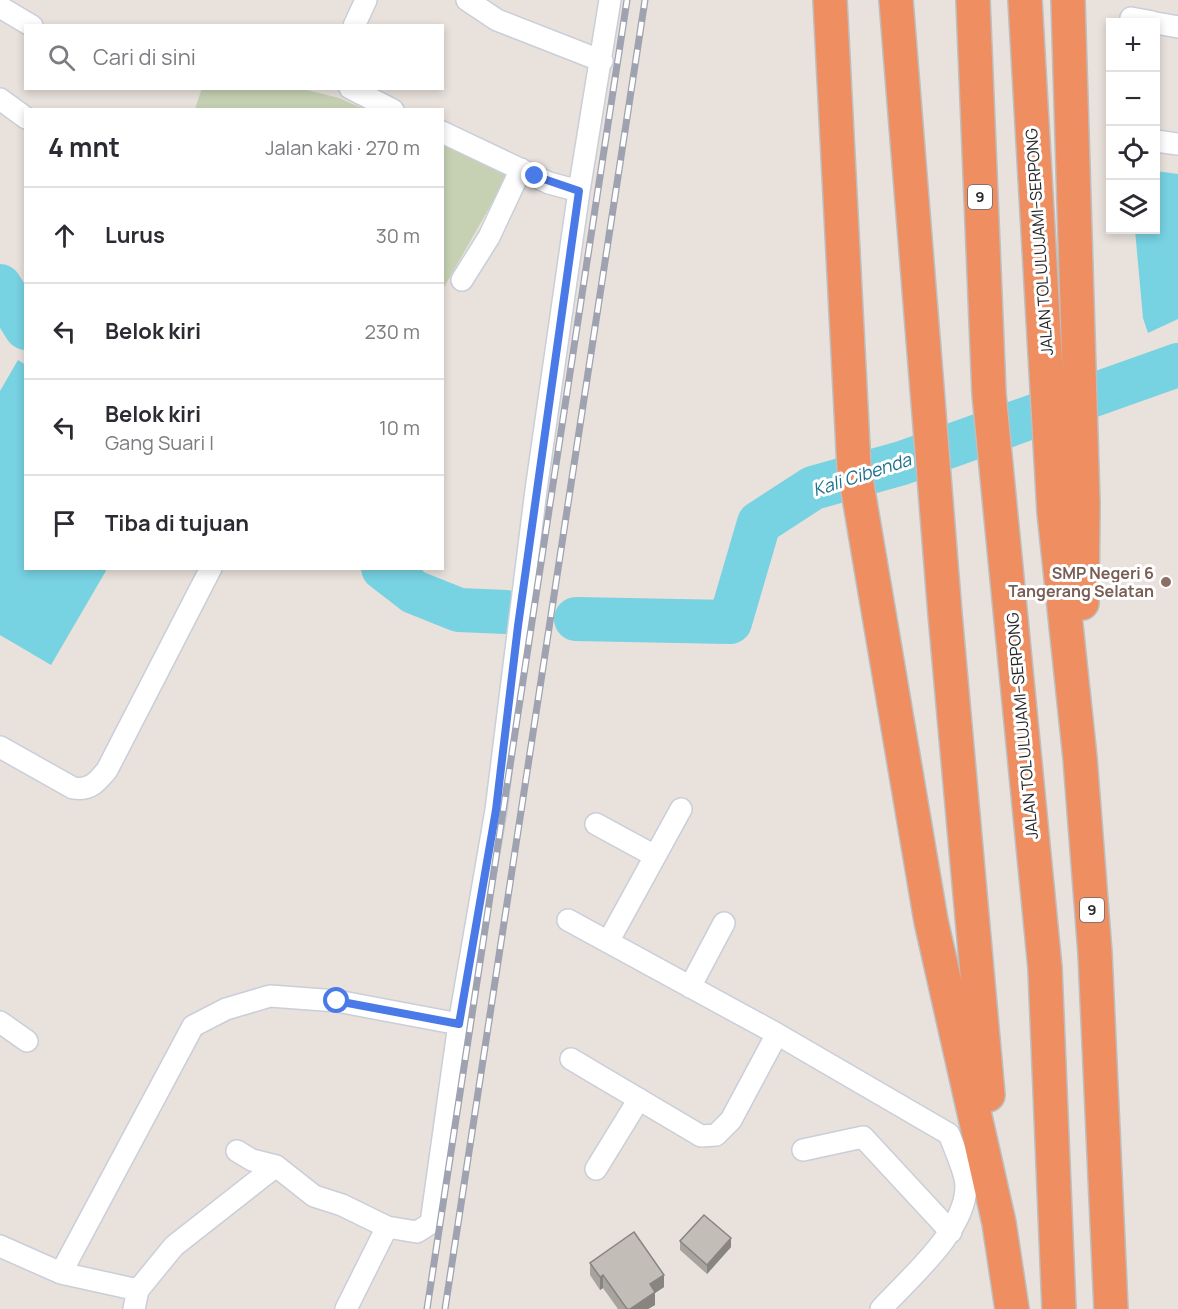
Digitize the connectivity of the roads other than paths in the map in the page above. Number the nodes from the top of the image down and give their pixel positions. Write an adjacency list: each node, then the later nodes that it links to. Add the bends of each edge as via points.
1 (366, 0): 11 (street)
2 (467, 0): 14 (street, via 496,20)
3 (610, 0): 14 (street)
4 (830, 0): 45 (highway, via 854,467 931,921)
5 (896, 0): 45 (highway)
6 (973, 0): 54 (highway, JALAN TOL ULUJAMI–SERPONG / 9, via 988,394 1045,968)
7 (1025, 0): 25 (highway, JALAN TOL ULUJAMI–SERPONG / 9, via 1047,371)
8 (1068, 0): 25 (highway, via 1077,313)
9 (0, 7): 10 (street)
10 (29, 24)
11 (355, 24)
12 (1160, 24): 13 (street)
13 (1178, 27)
14 (602, 61): 23 (street)
15 (354, 90): 17 (street)
16 (0, 99): 18 (street)
17 (389, 108)
18 (24, 117)
19 (444, 133): 22 (street)
20 (1160, 142): 21 (street)
21 (1178, 144)
22 (521, 169): 23 (street, via 549,183); 24 (street, via 489,237)
23 (579, 191): 36 (street, via 496,810)
24 (462, 280)
25 (1068, 508): 55 (highway, JALAN TOL ULUJAMI–SERPONG / 9, via 1080,758 1095,953)
26 (210, 570): 27 (street, via 107,770 96,784 82,790 74,788)
27 (0, 747)
28 (681, 808): 30 (street)
29 (596, 824): 30 (street)
30 (655, 856): 33 (street)
31 (568, 921): 33 (street)
32 (724, 923): 34 (street)
33 (608, 942): 34 (street)
34 (690, 987): 37 (street)
35 (0, 1022): 38 (street)
36 (459, 1024): 46 (street, via 430,1223 417,1232); 49 (street, via 337,1001 270,996 226,1009 193,1026)
37 (777, 1034): 40 (street, via 731,1120 716,1134 701,1136); 47 (street, via 949,1134 966,1186)
38 (27, 1041)
39 (571, 1059): 40 (street)
40 (639, 1099): 44 (street)
41 (803, 1150): 47 (street, via 863,1137)
42 (237, 1151): 43 (street, via 252,1160)
43 (276, 1166): 46 (street, via 314,1196); 50 (street, via 174,1246)
44 (596, 1169)
45 (999, 1223): 53 (highway)
46 (387, 1227): 51 (street)
47 (951, 1232): 52 (street)
48 (0, 1246): 49 (street)
49 (61, 1273): 50 (street)
50 (136, 1300)
51 (346, 1309)
52 (881, 1309)
53 (1012, 1309)
54 (1059, 1309)
55 (1110, 1309)

